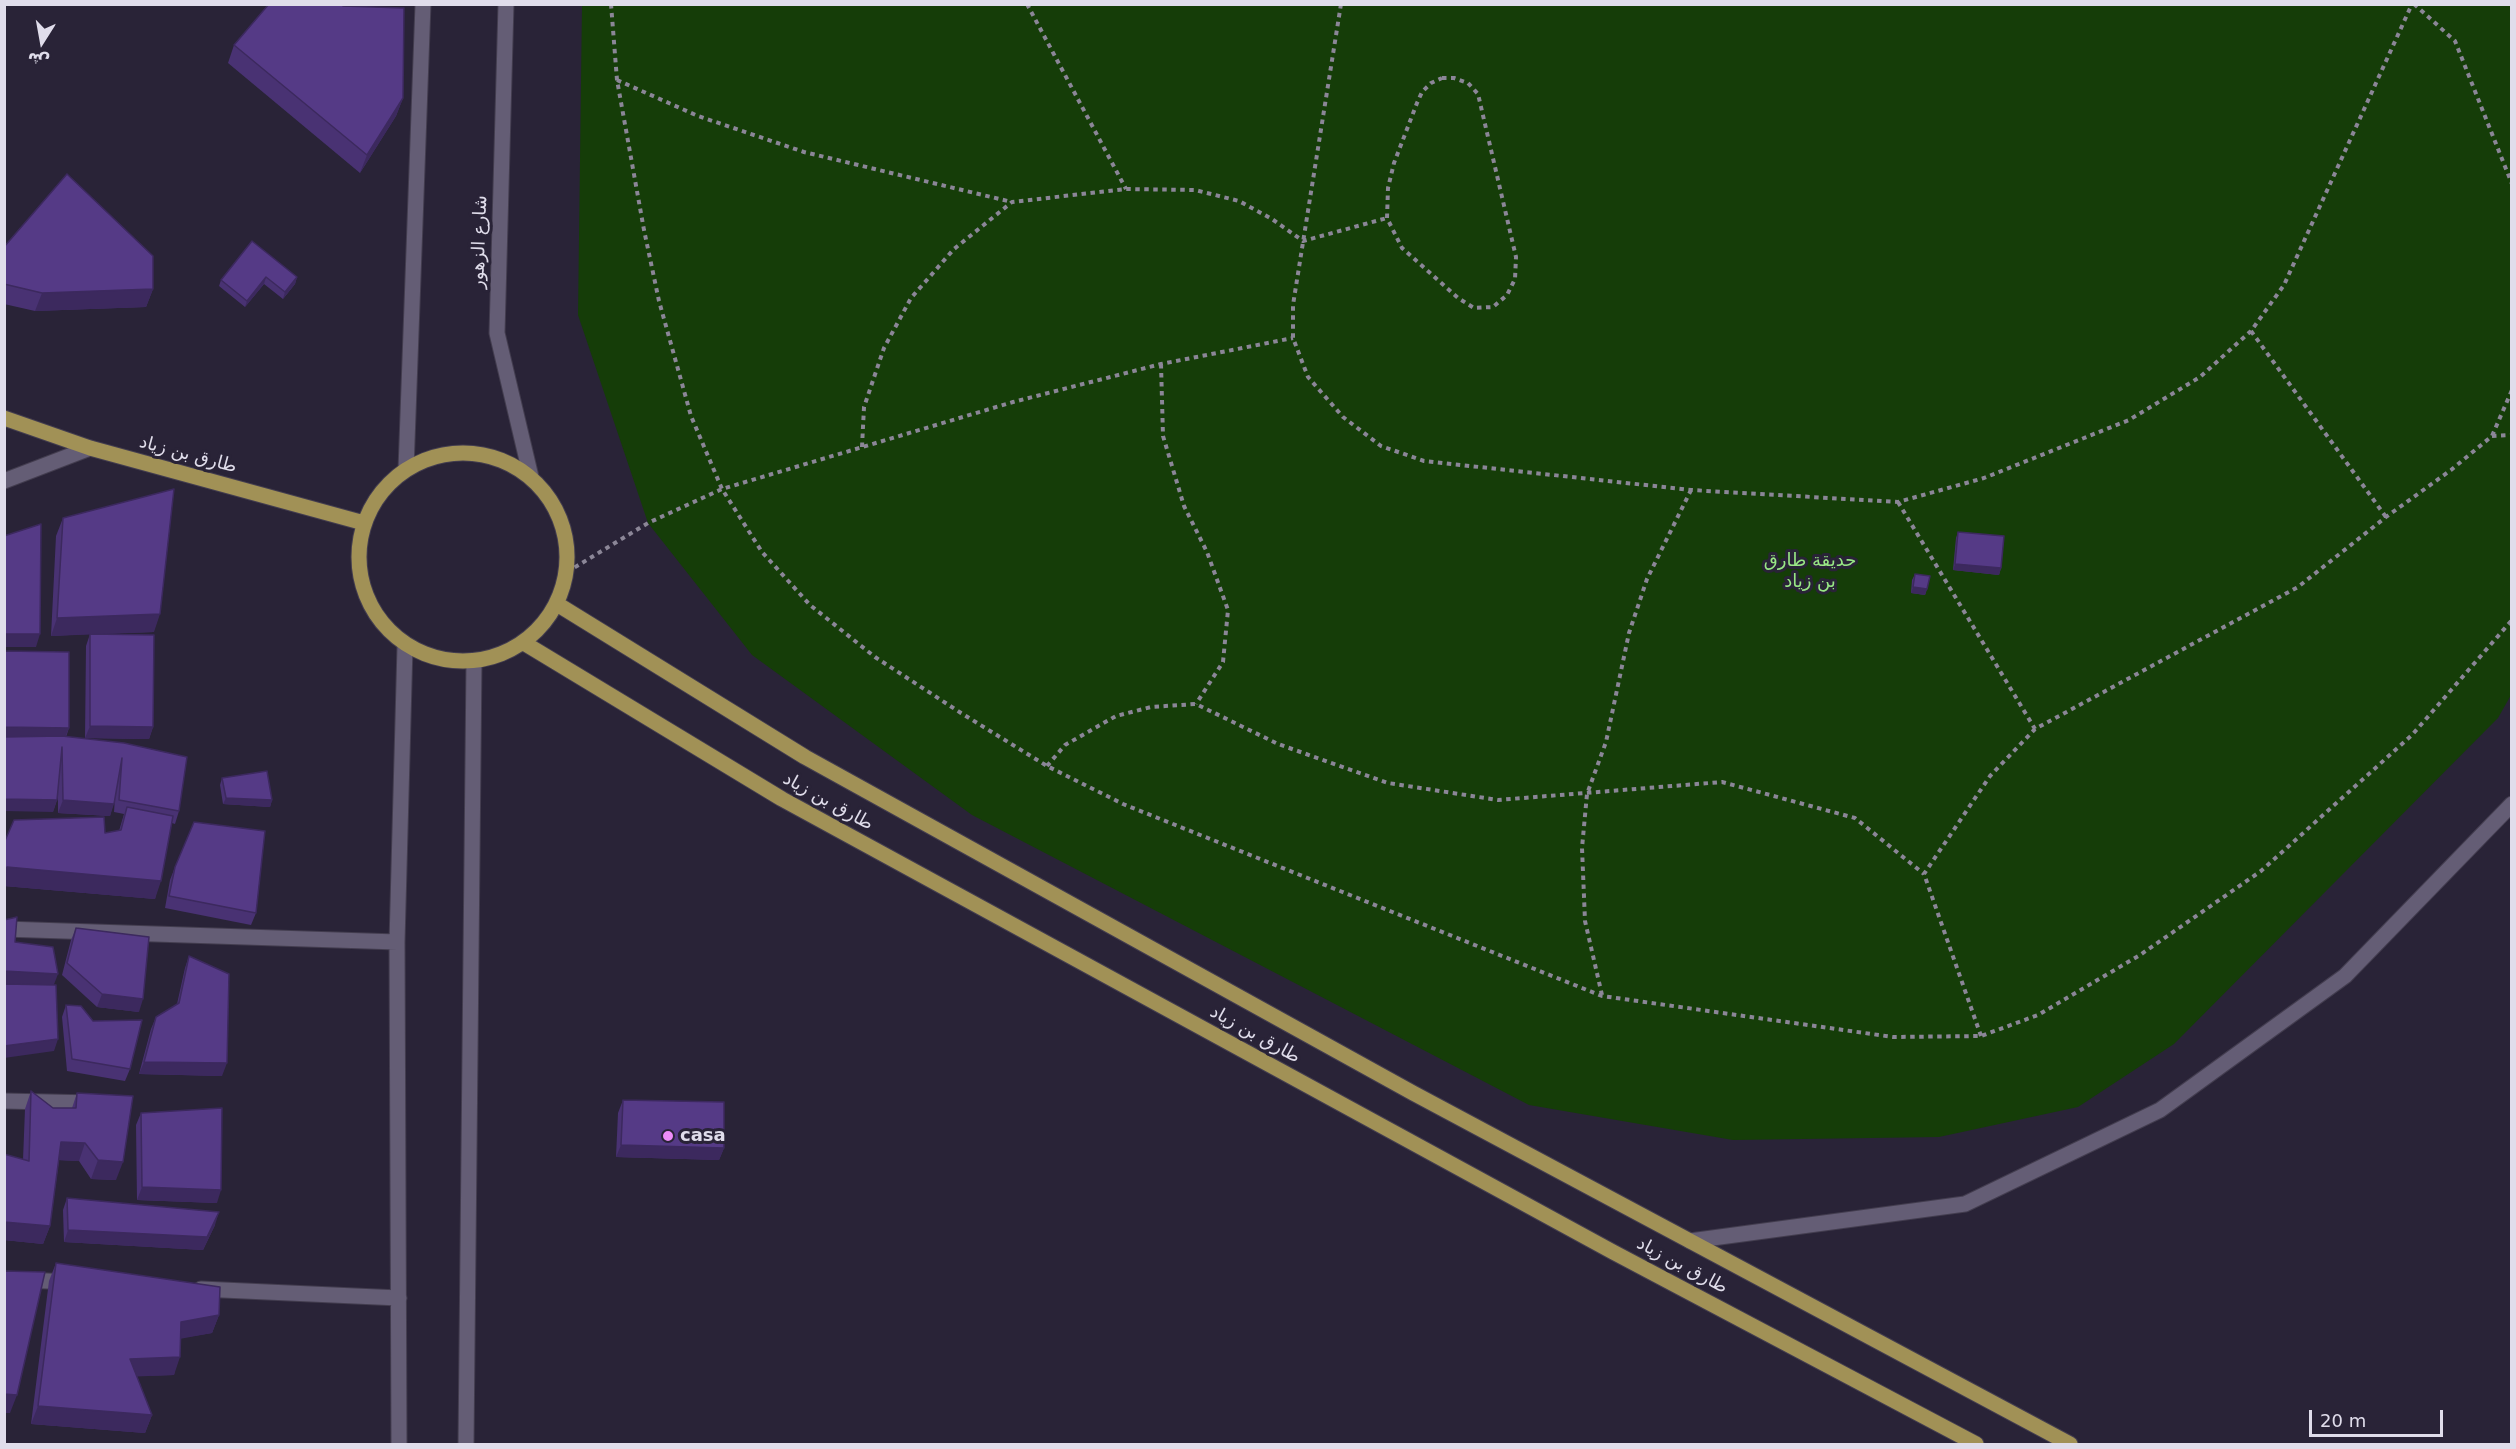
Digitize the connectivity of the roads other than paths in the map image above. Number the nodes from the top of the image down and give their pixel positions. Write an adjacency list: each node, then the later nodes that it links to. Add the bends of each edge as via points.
1 (423, 4): 5 (street)
2 (506, 4): 6 (street, شارع الزهور, via 497,333)
3 (4, 418): 4 (main road, طارق بن زياد)
4 (90, 448): 7 (street); 8 (main road, طارق بن زياد)
5 (406, 469): 6 (main road, via 436,456 470,453 502,460); 8 (main road, via 380,493)
6 (531, 477): 9 (main road, via 553,504 566,537 567,572)
7 (4, 481)
8 (364, 523): 11 (main road, via 357,557 363,591 380,622)
9 (557, 604): 10 (main road); 18 (main road, via 805,757)
10 (524, 643): 12 (main road, via 501,655); 25 (main road, طارق بن زياد, via 782,799 1613,1252)
11 (405, 646): 12 (main road, via 438,660); 15 (street)
12 (474, 661): 24 (street)
13 (2511, 804): 18 (street, via 2345,976 2160,1110 1965,1204)
14 (4, 929): 15 (street)
15 (397, 942): 22 (street)
16 (4, 1101): 17 (street)
17 (106, 1104)
18 (1690, 1241): 26 (main road)
19 (4, 1279): 20 (street)
20 (84, 1283)
21 (189, 1288): 22 (street)
22 (399, 1298): 23 (street)
23 (399, 1444)
24 (466, 1444)
25 (1976, 1444)
26 (2070, 1444)

